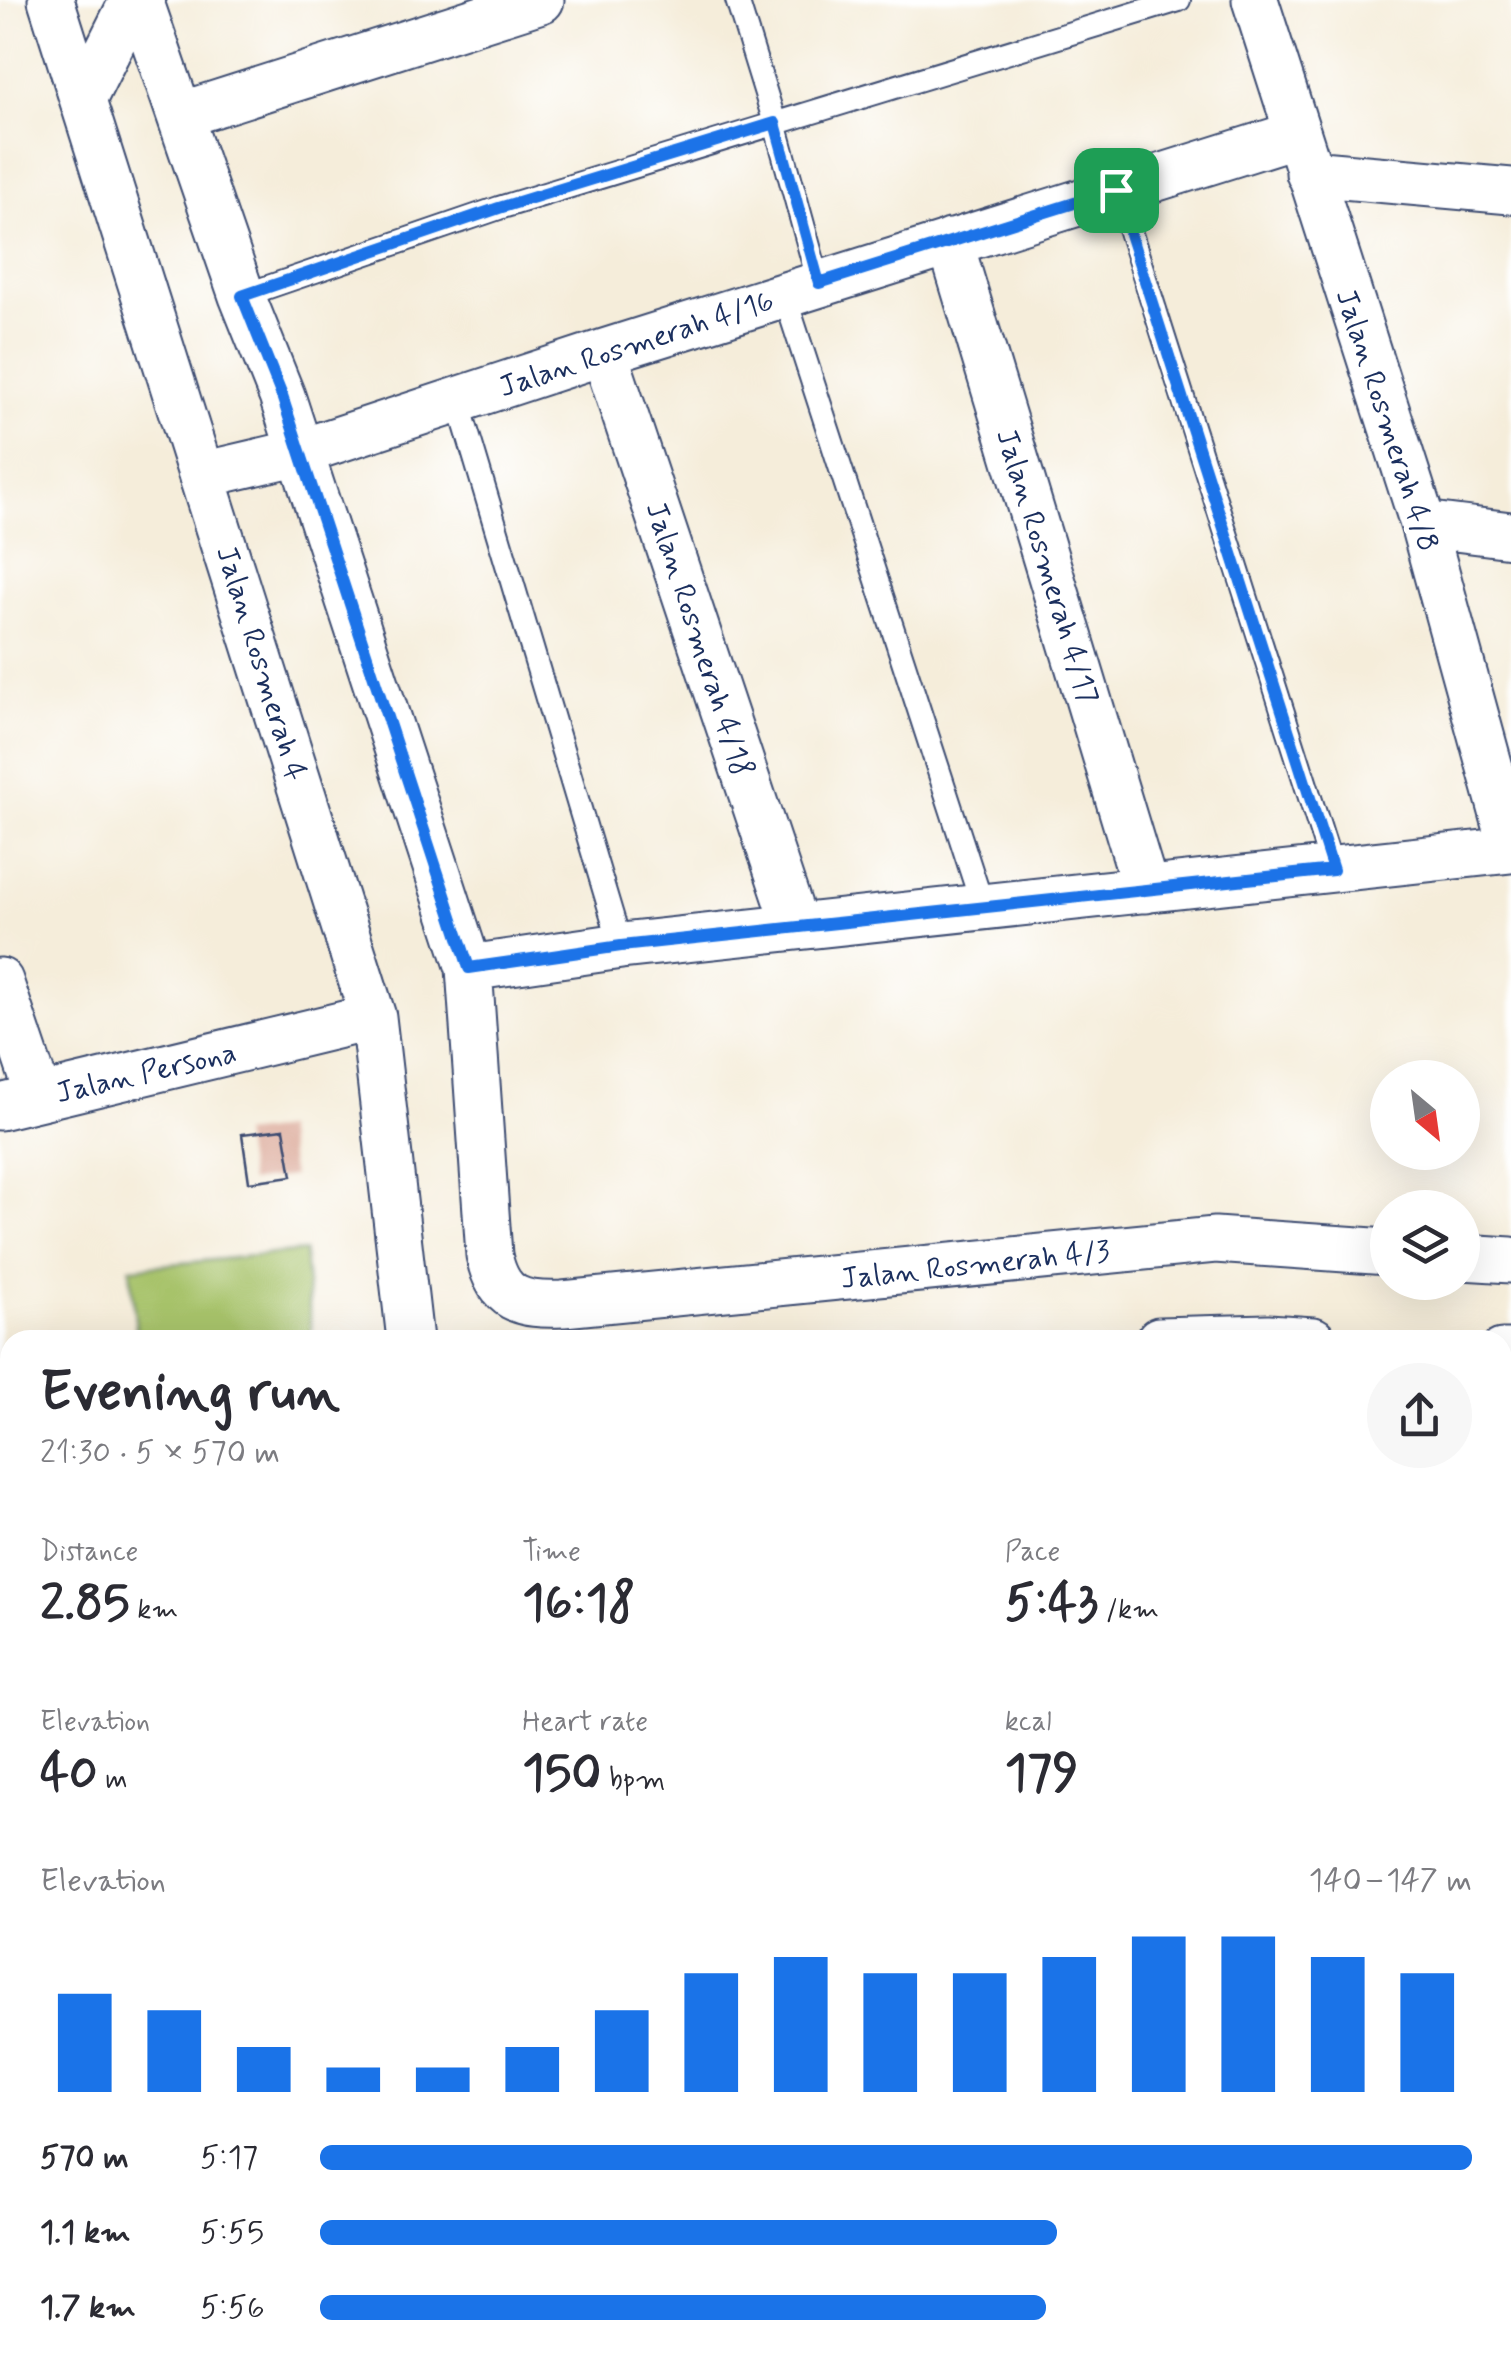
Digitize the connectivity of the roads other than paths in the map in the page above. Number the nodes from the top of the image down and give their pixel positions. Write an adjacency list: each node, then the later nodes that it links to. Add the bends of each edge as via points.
1 (50, 0): 8 (street, Jalan Rosmerah 4)
2 (133, 0): 8 (street)
3 (140, 0): 9 (street, Jalan Rosmerah 4/3)
4 (541, 0): 9 (street)
5 (737, 0): 10 (lane)
6 (1180, 0): 10 (lane)
7 (1255, 0): 11 (street, Jalan Rosmerah 4/8)
8 (83, 100): 20 (street, Jalan Rosmerah 4)
9 (181, 115): 16 (street, Jalan Rosmerah 4/3)
10 (775, 123): 15 (lane); 16 (lane)
11 (1303, 153): 12 (street, Jalan Rosmerah 4/16); 13 (street); 21 (street, Jalan Rosmerah 4/8)
12 (1116, 190): 14 (street, Jalan Rosmerah 4/16); 24 (lane)
13 (1511, 192)
14 (950, 242): 15 (street, Jalan Rosmerah 4/16); 25 (street, Jalan Rosmerah 4/17)
15 (802, 289): 17 (street, Jalan Rosmerah 4/16); 26 (lane)
16 (242, 296): 19 (street, Jalan Rosmerah 4/3)
17 (604, 352): 18 (street, Jalan Rosmerah 4/16); 27 (street, Jalan Rosmerah 4/18)
18 (458, 401): 19 (street, Jalan Rosmerah 4/16); 28 (lane)
19 (300, 452): 20 (street, Jalan Rosmerah 4/16); 29 (street, Jalan Rosmerah 4/3)
20 (202, 475): 31 (street, Jalan Rosmerah 4)
21 (1423, 524): 22 (street); 23 (street, Jalan Rosmerah 4/8)
22 (1511, 535)
23 (1511, 847): 24 (street)
24 (1333, 870): 25 (street)
25 (1146, 890): 26 (street)
26 (983, 907): 27 (street)
27 (796, 927): 28 (street)
28 (621, 946): 29 (street)
29 (469, 968): 33 (street, Jalan Rosmerah 4/3, via 494,1277 508,1294 532,1306 1215,1240)
30 (0, 980): 32 (street, Jalan Persona)
31 (373, 1016): 32 (street, Jalan Persona); 36 (street, Jalan Rosmerah 4)
32 (19, 1102)
33 (1370, 1251)
34 (1480, 1258): 35 (street)
35 (1511, 1260)
36 (409, 1330)

